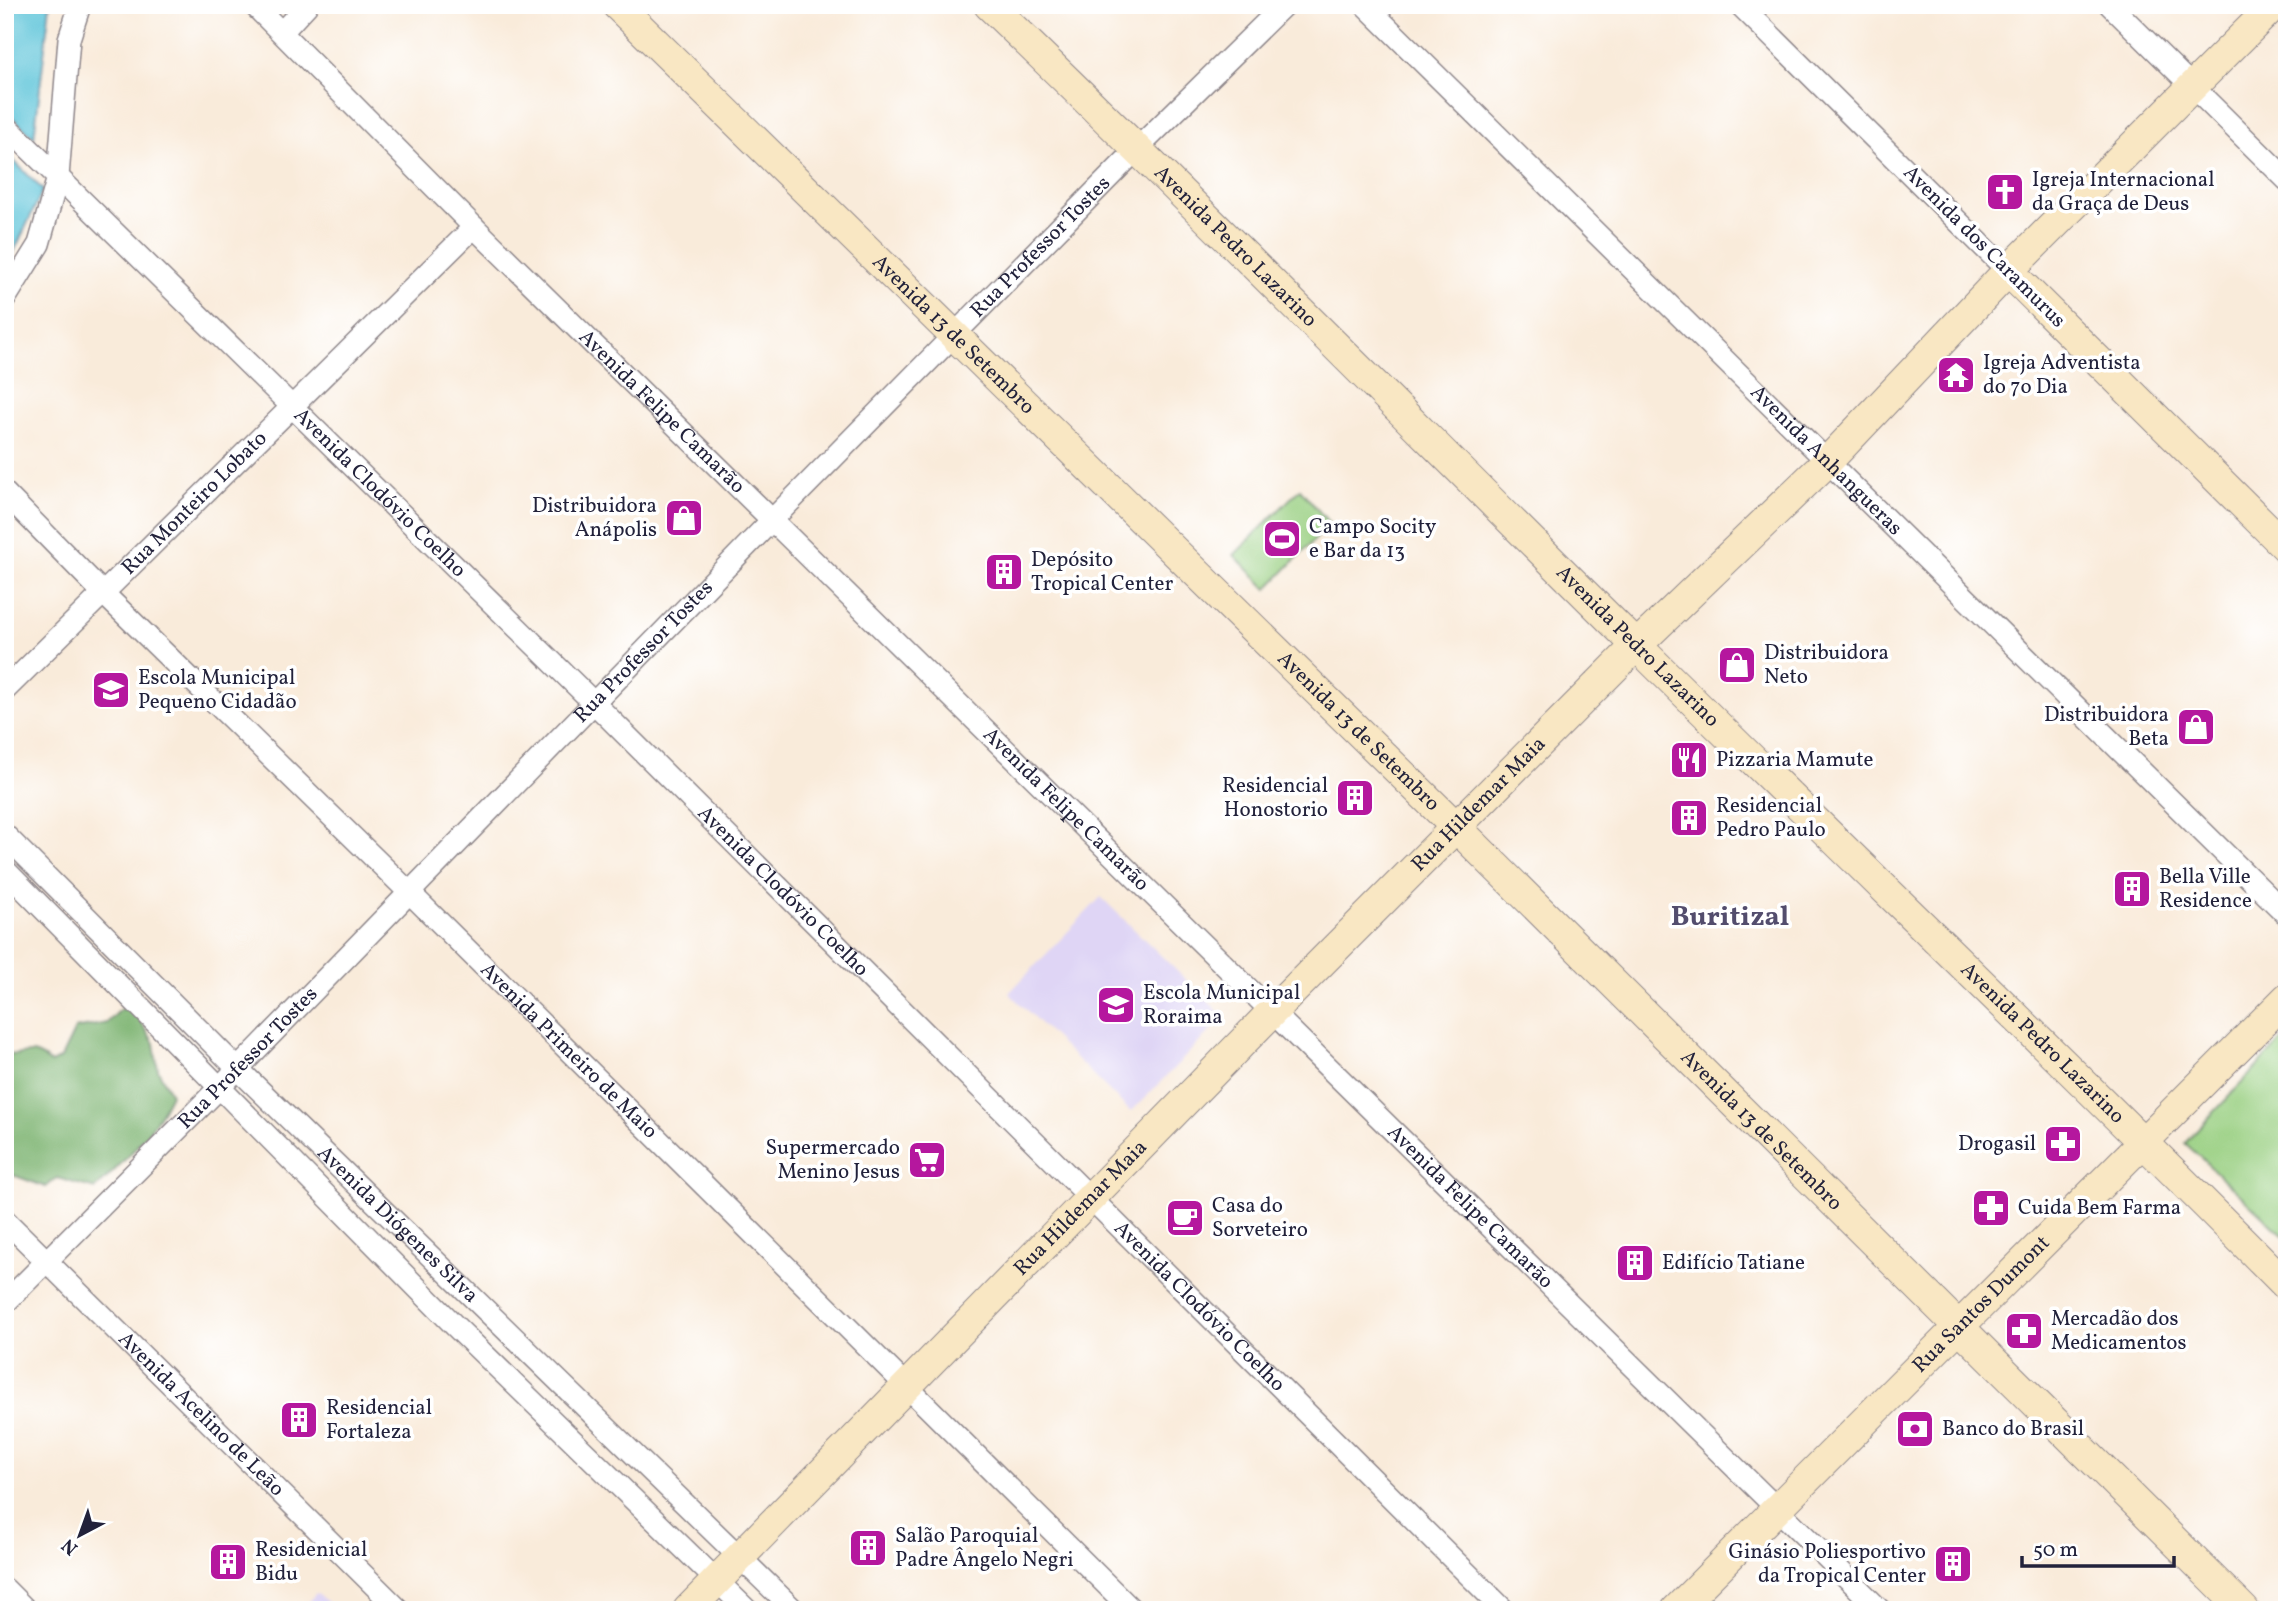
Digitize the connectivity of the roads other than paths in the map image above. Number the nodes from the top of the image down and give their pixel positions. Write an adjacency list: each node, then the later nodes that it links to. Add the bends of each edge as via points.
1 (80, 5): 15 (street, via 69,39)
2 (254, 5): 11 (street, Avenida Felipe Camarão)
3 (307, 5): 11 (street)
4 (617, 5): 20 (main road, Avenida 13 de Setembro)
5 (989, 5): 14 (main road, Avenida Pedro Lazarino)
6 (1284, 5): 14 (street, Rua Professor Tostes)
7 (1365, 5): 22 (street, Avenida Anhangueras)
8 (1740, 5): 18 (street, Avenida dos Caramurus)
9 (2110, 5): 12 (street)
10 (2274, 5): 12 (main road, Rua Hildemar Maia)
11 (282, 33): 17 (street, Avenida Felipe Camarão)
12 (2193, 87): 16 (street); 18 (main road, Rua Hildemar Maia)
13 (5, 125): 15 (street, Avenida Clodóvio Coelho)
14 (1138, 148): 20 (street, Rua Professor Tostes); 27 (main road, Avenida Pedro Lazarino)
15 (52, 171): 19 (street, via 39,244); 21 (street, Avenida Clodóvio Coelho)
16 (2287, 180)
17 (474, 227): 21 (street, Rua Monteiro Lobato); 24 (street, Avenida Felipe Camarão)
18 (2008, 271): 22 (main road, Rua Hildemar Maia); 25 (main road, Avenida dos Caramurus)
19 (5, 299)
20 (956, 336): 24 (street, Rua Professor Tostes); 30 (main road, Avenida 13 de Setembro)
21 (291, 407): 26 (street, Rua Monteiro Lobato); 29 (street, Avenida Clodóvio Coelho)
22 (1827, 462): 27 (main road, Rua Hildemar Maia); 34 (street, Avenida Anhangueras)
23 (5, 493): 26 (street, Avenida Primeiro de Maio)
24 (773, 519): 29 (street, Rua Professor Tostes); 36 (street, Avenida Felipe Camarão)
25 (2287, 548)
26 (104, 594): 28 (street, Rua Monteiro Lobato); 33 (street, Avenida Primeiro de Maio)
27 (1637, 645): 30 (main road, Rua Hildemar Maia); 39 (main road, Avenida Pedro Lazarino)
28 (5, 690)
29 (595, 704): 33 (street, Rua Professor Tostes); 40 (street, Avenida Clodóvio Coelho)
30 (1457, 828): 36 (main road, Rua Hildemar Maia); 47 (main road, Avenida 13 de Setembro)
31 (5, 835): 37 (street, Avenida Diógenes Silva)
32 (5, 870): 38 (street, Avenida Diógenes Silva)
33 (410, 893): 37 (street, Rua Professor Tostes); 48 (street, Avenida Primeiro de Maio)
34 (2287, 915)
35 (2287, 998): 39 (main road, Rua Santos Dumont)
36 (1272, 1012): 40 (main road, Rua Hildemar Maia); 49 (street, Avenida Felipe Camarão)
37 (238, 1069): 38 (street, Rua Professor Tostes); 44 (street, Avenida Diógenes Silva)
38 (221, 1086): 42 (street, Rua Professor Tostes); 46 (street, Avenida Diógenes Silva)
39 (2143, 1140): 43 (main road, Avenida Pedro Lazarino); 47 (main road, Rua Santos Dumont)
40 (1090, 1197): 48 (main road, Rua Hildemar Maia); 59 (street, Avenida Clodóvio Coelho)
41 (5, 1220): 42 (street, Avenida Acelino de Leão)
42 (45, 1260): 45 (street, Rua Professor Tostes); 54 (street, Avenida Acelino de Leão)
43 (2287, 1286)
44 (478, 1302): 46 (street); 50 (street, Avenida Diógenes Silva)
45 (5, 1303)
46 (455, 1326): 51 (street, Avenida Diógenes Silva)
47 (1957, 1327): 49 (main road, Rua Santos Dumont); 62 (main road, Avenida 13 de Setembro)
48 (907, 1385): 50 (main road, Rua Hildemar Maia); 58 (street, Avenida Primeiro de Maio)
49 (1776, 1508): 60 (main road, Rua Santos Dumont); 61 (street, Avenida Felipe Camarão)
50 (741, 1556): 51 (main road, Rua Hildemar Maia); 57 (street, Avenida Diógenes Silva)
51 (717, 1581): 55 (main road, Rua Hildemar Maia); 56 (street, Avenida Diógenes Silva)
52 (5, 1589): 53 (street)
53 (26, 1610)
54 (399, 1610)
55 (688, 1610)
56 (747, 1610)
57 (794, 1610)
58 (1132, 1610)
59 (1504, 1610)
60 (1676, 1610)
61 (1880, 1610)
62 (2244, 1610)

